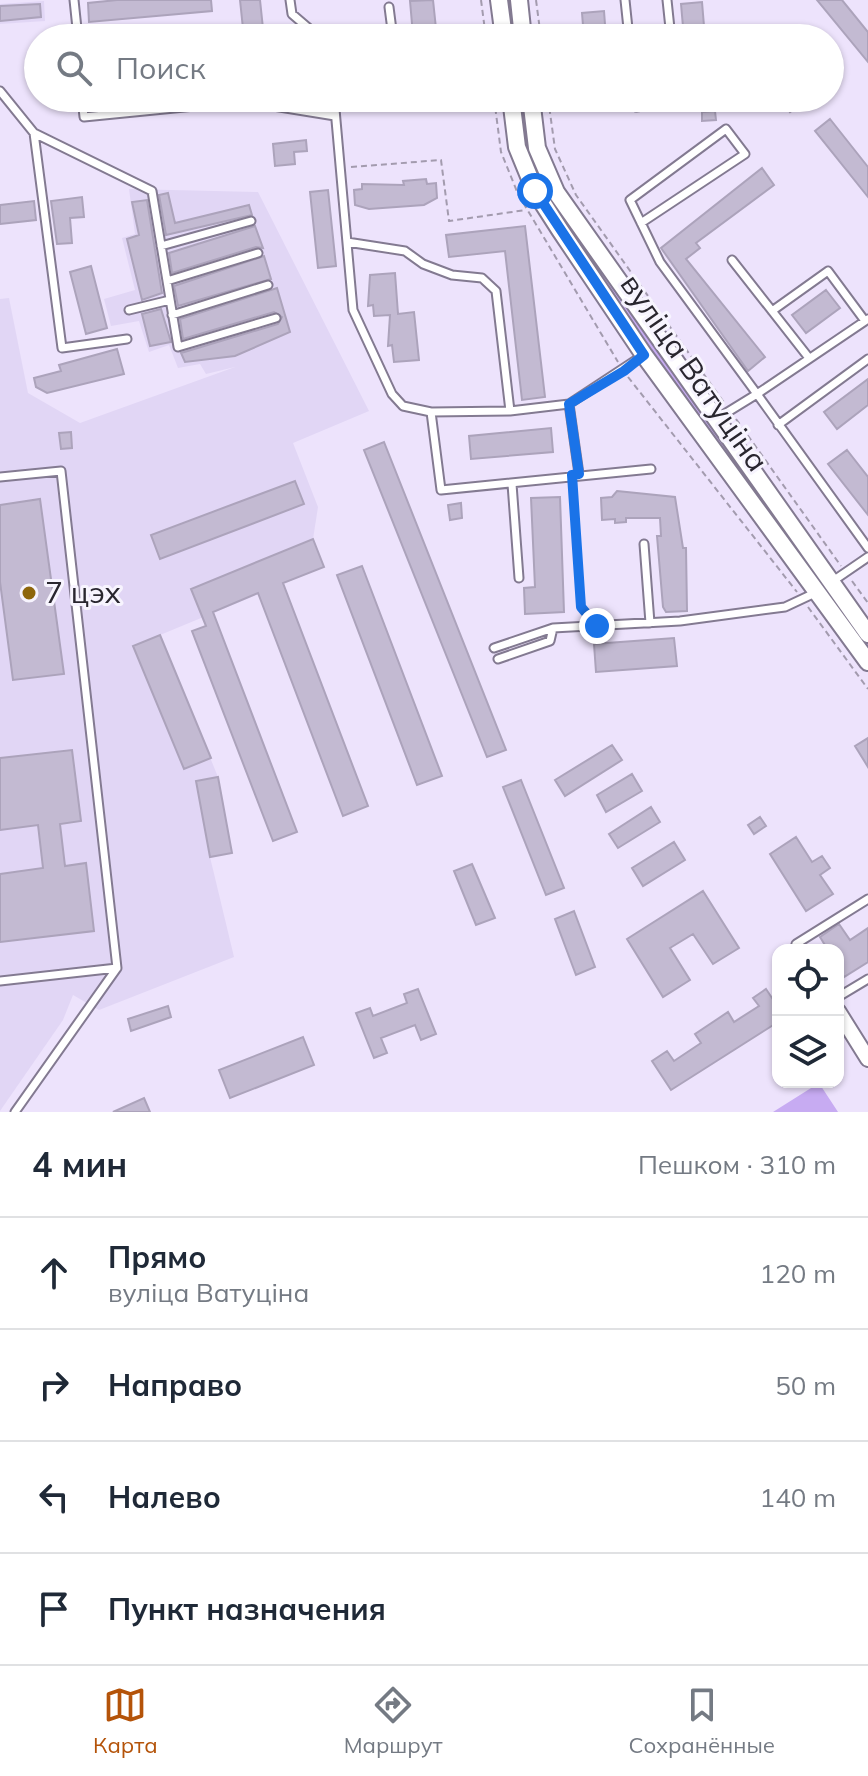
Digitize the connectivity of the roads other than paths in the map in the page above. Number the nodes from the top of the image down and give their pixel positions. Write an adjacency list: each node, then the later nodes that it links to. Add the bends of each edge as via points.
1 (74, 0): 8 (lane)
2 (290, 0): 9 (lane, via 292,14)
3 (499, 0): 11 (street)
4 (519, 0): 12 (street)
5 (625, 0): 13 (lane)
6 (667, 0): 14 (lane)
7 (389, 7): 10 (lane)
8 (77, 24)
9 (304, 24)
10 (391, 24)
11 (502, 24)
12 (522, 24)
13 (628, 24)
14 (670, 24)
15 (0, 91): 23 (lane)
16 (83, 112): 17 (lane, via 84,117)
17 (128, 112)
18 (310, 112): 22 (lane)
19 (335, 112): 22 (lane)
20 (513, 112): 39 (street, вуліца Ватуціна, via 517,147 535,191)
21 (533, 112): 46 (street, вуліца Ватуціна, via 537,148 556,192)
22 (335, 116): 26 (lane)
23 (34, 133): 27 (lane, via 152,191); 38 (lane, via 62,348)
24 (251, 221): 27 (lane)
25 (641, 223): 25 (lane, via 630,200 726,129 745,154); 42 (lane, via 660,262)
26 (347, 242): 44 (lane, via 405,251 452,275 482,278 496,291); 45 (lane, via 353,310 392,394 403,406)
27 (161, 246): 30 (lane)
28 (258, 253): 30 (lane)
29 (732, 260): 34 (lane)
30 (167, 281): 32 (lane)
31 (268, 285): 35 (lane)
32 (170, 300): 33 (lane); 35 (lane)
33 (129, 310)
34 (772, 311): 37 (lane, via 828,271); 40 (lane)
35 (172, 315): 36 (lane, via 178,347)
36 (276, 318)
37 (867, 320): 40 (lane)
38 (127, 339)
39 (644, 355): 43 (lane); 56 (street, вуліца Ватуціна)
40 (809, 358): 42 (lane)
41 (868, 359): 47 (lane)
42 (757, 394): 46 (lane); 47 (lane)
43 (569, 404): 44 (lane); 49 (lane)
44 (510, 411): 45 (lane)
45 (431, 412): 51 (lane, via 441,490)
46 (723, 415): 56 (street, вуліца Ватуціна)
47 (778, 425): 53 (lane)
48 (651, 469): 49 (lane)
49 (575, 474): 51 (lane)
50 (0, 477): 65 (lane, via 61,471)
51 (512, 484): 55 (lane)
52 (644, 544): 57 (lane)
53 (868, 548)
54 (868, 557): 56 (lane)
55 (519, 578)
56 (824, 586): 57 (lane, via 785,607); 59 (street, вуліца Ватуціна); 62 (street, вуліца Ватуціна)
57 (650, 623): 58 (lane)
58 (553, 628): 60 (lane); 61 (lane, via 550,641)
59 (868, 634)
60 (494, 648)
61 (498, 659)
62 (868, 662)
63 (868, 899): 64 (lane)
64 (796, 944)
65 (117, 968): 67 (lane); 71 (lane)
66 (868, 979): 68 (lane)
67 (0, 981)
68 (844, 993)
69 (841, 1016): 70 (street)
70 (868, 1059)
71 (15, 1112)

